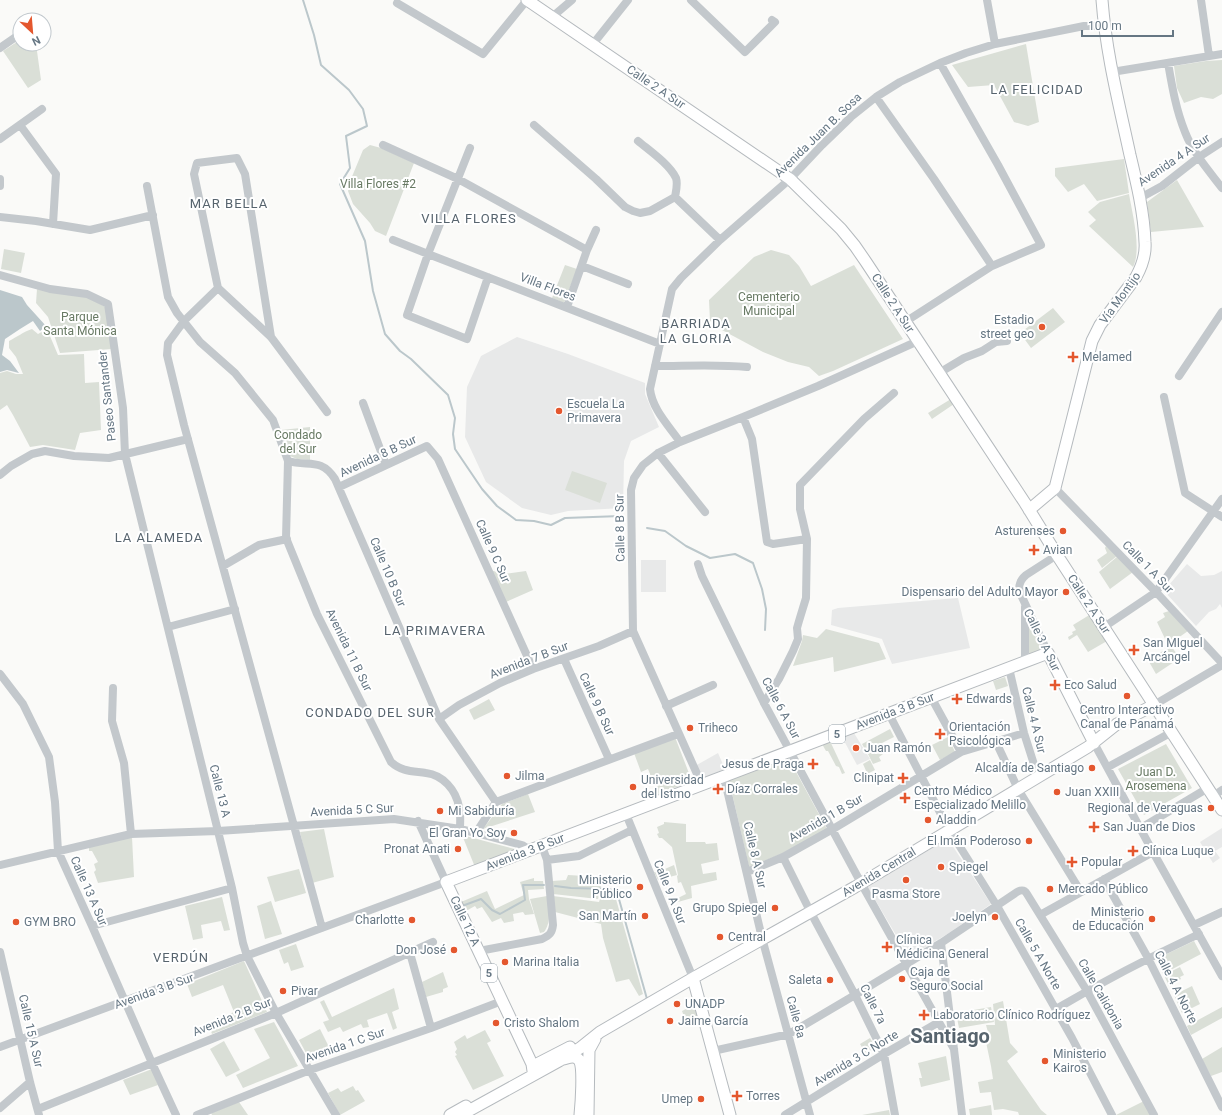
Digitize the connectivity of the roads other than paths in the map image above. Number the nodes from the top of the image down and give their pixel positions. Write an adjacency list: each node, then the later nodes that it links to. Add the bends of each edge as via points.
1 (527, 0): 8 (street, via 483,54); 9 (main road, Calle 2 A Sur)
2 (572, 0): 9 (street)
3 (628, 0): 13 (street)
4 (691, 0): 10 (street, via 745,52 775,22)
5 (987, 0): 14 (street)
6 (1102, 0): 11 (main road, Vía Montijo)
7 (1201, 0): 17 (street)
8 (397, 3)
9 (552, 17): 13 (main road, Calle 2 A Sur)
10 (772, 20)
11 (1104, 26): 14 (street, Avenida Juan B. Sosa, via 1084,26); 20 (main road, Vía Montijo)
12 (12, 40): 15 (street)
13 (593, 44): 33 (main road, Calle 2 A Sur)
14 (995, 44): 18 (street, Avenida Juan B. Sosa)
15 (0, 48)
16 (1222, 54): 17 (street)
17 (1209, 56): 19 (street)
18 (940, 63): 21 (street, Avenida Juan B. Sosa); 48 (street, via 1041,245)
19 (1168, 63): 20 (street); 30 (street, via 1185,132)
20 (1112, 72): 38 (main road, Vía Montijo)
21 (876, 97): 33 (street, Avenida Juan B. Sosa, via 851,116); 48 (street)
22 (42, 109): 23 (street)
23 (20, 124): 25 (street); 41 (street, via 56,174)
24 (534, 125): 37 (street, via 625,207 640,213 650,211)
25 (0, 139)
26 (638, 141): 37 (street, via 667,166 676,179)
27 (1222, 142): 30 (street, Avenida 4 A Sur)
28 (383, 145): 32 (street)
29 (470, 148): 32 (street)
30 (1199, 157): 36 (street); 38 (street, Avenida 4 A Sur, via 1162,186)
31 (0, 179): 34 (street)
32 (458, 179): 45 (street); 46 (street)
33 (790, 179): 44 (street, Avenida Juan B. Sosa); 56 (main road, Calle 2 A Sur, via 855,246)
34 (0, 186)
35 (147, 186): 39 (street)
36 (1222, 188)
37 (675, 196): 44 (street)
38 (1140, 198): 79 (main road, Vía Montijo, via 1145,242 1141,268 1100,325 1092,341)
39 (153, 215): 41 (street, via 90,230); 55 (street, via 168,297)
40 (0, 218): 41 (street)
41 (53, 224)
42 (596, 230): 45 (street)
43 (393, 240): 46 (street, Villa Flores)
44 (720, 240): 60 (street, Avenida Juan B. Sosa, via 672,289)
45 (587, 250): 47 (street)
46 (428, 254): 50 (street, Villa Flores); 50 (street, via 407,315 467,339)
47 (582, 266): 51 (street); 53 (street)
48 (992, 266): 56 (street)
49 (0, 275): 74 (street, Paseo Santander, via 50,289 87,294 108,304 123,408)
50 (488, 278): 53 (street, Villa Flores)
51 (628, 284)
52 (218, 288): 55 (street); 57 (street); 57 (street, via 194,174 197,163 237,158 245,174)
53 (567, 307): 60 (street, Villa Flores)
54 (1222, 312): 64 (street)
55 (184, 321): 70 (street, via 168,343 167,355); 75 (street, via 200,342 235,373 273,420)
56 (905, 322): 58 (main road, Calle 2 A Sur)
57 (271, 337): 68 (street)
58 (918, 341): 63 (main road, Calle 2 A Sur); 69 (street, Calle 8 B Sur)
59 (1007, 341): 63 (street, via 996,342)
60 (660, 344): 61 (street)
61 (655, 366): 62 (street); 71 (street, via 650,396)
62 (747, 367)
63 (939, 373): 81 (main road, Calle 2 A Sur)
64 (1179, 376)
65 (894, 393): 86 (street, via 864,419 800,485 800,509)
66 (1164, 396): 82 (street, via 1185,493)
67 (363, 403): 76 (street)
68 (327, 412)
69 (743, 417): 71 (street, Calle 8 B Sur); 86 (street, via 752,439 767,542 773,544)
70 (188, 439): 74 (street); 89 (street)
71 (680, 442): 73 (street, Calle 8 B Sur)
72 (427, 446): 76 (street, Avenida 8 B Sur); 101 (street, Calle 9 C Sur, via 438,459)
73 (658, 453): 83 (street); 95 (street, Calle 8 B Sur, via 643,465 634,478 631,490)
74 (125, 454): 77 (street, via 109,458 45,451 32,454); 93 (street, Calle 13 A)
75 (288, 461): 78 (street, Calle 10 B Sur, via 322,465 331,472); 85 (street, Avenida 11 B Sur)
76 (386, 465): 78 (street, Avenida 8 B Sur)
77 (0, 475)
78 (339, 487): 110 (street, Calle 10 B Sur)
79 (1055, 488): 81 (main road); 90 (street, Calle 1 A Sur)
80 (1222, 499): 82 (street)
81 (1029, 510): 87 (main road, Calle 2 A Sur)
82 (1213, 511): 84 (street); 90 (street)
83 (706, 512)
84 (1222, 517)
85 (286, 539): 89 (street, via 259,545); 132 (street, Avenida 11 B Sur, via 317,614 391,762 397,768 431,774 445,782 457,800)
86 (807, 539): 106 (street, via 806,598 798,621 798,639)
87 (1057, 554): 91 (street, Calle 3 A Sur, via 1022,578 1019,590); 94 (main road, Calle 2 A Sur)
88 (698, 564): 106 (street, Calle 6 A Sur)
89 (223, 566): 92 (street)
90 (1156, 592): 94 (street); 99 (street, Calle 1 A Sur)
91 (1025, 604): 96 (street, Calle 3 A Sur); 98 (street)
92 (235, 610): 93 (street); 130 (street)
93 (168, 627): 136 (street, Calle 13 A)
94 (1104, 627): 107 (main road, Calle 2 A Sur)
95 (633, 631): 97 (street, Avenida 7 B Sur); 108 (street, Calle 8 B Sur)
96 (1048, 653): 98 (main road, Avenida 3 B Sur / 5); 115 (main road, Calle 3 A Sur)
97 (564, 659): 101 (street, Avenida 7 B Sur); 118 (street, Calle 9 B Sur)
98 (1025, 662): 100 (main road, Avenida 3 B Sur / 5)
99 (1222, 664): 107 (street)
100 (1009, 668): 105 (main road, Avenida 3 B Sur / 5); 112 (street, Calle 4 A Sur)
101 (533, 669): 110 (street, Avenida 7 B Sur, via 485,690)
102 (0, 674): 141 (street, Calle 13 A Sur, via 23,704 49,757)
103 (713, 685): 108 (street)
104 (113, 688): 138 (street, via 112,721 124,763)
105 (932, 697): 109 (main road, Avenida 3 B Sur / 5); 117 (street)
106 (764, 703): 116 (street, Calle 6 A Sur)
107 (1154, 705): 111 (main road, Calle 2 A Sur); 115 (main road, Avenida Central, via 1117,724)
108 (666, 706): 113 (street, Calle 8 B Sur)
109 (889, 714): 116 (main road, Avenida 3 B Sur / 5); 120 (street, Calle 5 A Norte)
110 (439, 719): 126 (street, Calle 10 B Sur)
111 (1172, 732): 119 (street); 125 (main road, Calle 2 A Sur)
112 (1024, 733): 114 (street, Avenida 1 B Sur); 122 (street, Calle 4 A Sur)
113 (678, 734): 118 (street); 123 (street, Calle 8 B Sur)
114 (996, 742): 117 (street, Avenida 1 B Sur); 124 (street)
115 (1092, 742): 119 (street); 122 (main road, Avenida Central)
116 (791, 751): 121 (main road, Avenida 3 B Sur / 5); 134 (street, Calle 6 A Sur)
117 (961, 752): 120 (street, Avenida 1 B Sur)
118 (609, 759): 126 (street)
119 (1108, 767): 131 (street)
120 (921, 776): 134 (street, Avenida 1 B Sur); 135 (street, Calle 5 A Norte)
121 (724, 777): 123 (main road, Avenida 3 B Sur / 5); 146 (street, Calle 8 A Sur)
122 (1038, 777): 124 (main road, Avenida Central)
123 (702, 786): 128 (main road, Avenida 3 B Sur / 5)
124 (1018, 789): 135 (main road, Avenida Central); 153 (street)
125 (1214, 791): 127 (main road, Calle 2 A Sur); 131 (street)
126 (496, 802): 137 (street)
127 (1222, 810)
128 (626, 814): 133 (street, Calle 9 A Sur); 139 (main road, Avenida 3 B Sur / 5)
129 (418, 821): 130 (street, Avenida 5 C Sur, via 394,818); 132 (street, Avenida 5 C Sur); 149 (street, Calle 12 A)
130 (293, 826): 136 (street, Avenida 5 C Sur); 160 (street)
131 (1140, 828): 142 (street)
132 (460, 829): 137 (street, Avenida 5 C Sur)
133 (632, 830): 144 (street, via 578,856); 172 (street, Calle 9 A Sur)
134 (832, 830): 143 (street, Avenida 1 B Sur); 150 (street, Calle 6 A Sur)
135 (949, 830): 150 (main road, Avenida Central); 154 (street, Calle 5 A Norte)
136 (218, 831): 138 (street, Avenida 5 C Sur); 151 (street, Calle 13 A)
137 (476, 833): 140 (street, Avenida 5 C Sur, via 522,845)
138 (131, 834): 141 (street, Avenida 5 C Sur)
139 (542, 846): 140 (main road, Avenida 3 B Sur / 5); 144 (street)
140 (530, 850): 147 (main road, Avenida 3 B Sur / 5)
141 (58, 851): 145 (street, Avenida 5 C Sur); 159 (street, Calle 13 A Sur)
142 (1153, 852): 148 (street); 158 (street)
143 (783, 857): 146 (street, Avenida 1 B Sur); 155 (street, Calle 7a)
144 (547, 860): 165 (street, via 552,932 542,938)
145 (0, 865)
146 (747, 872): 162 (street, Calle 8 A Sur)
147 (458, 878): 149 (main road, Avenida 3 B Sur / 5); 152 (main road)
148 (1104, 879): 153 (street); 169 (street, Calle 4 A Norte)
149 (446, 882): 152 (main road, Calle 12 A / 5); 160 (street, Avenida 3 B Sur)
150 (861, 883): 155 (main road, Avenida Central); 170 (street, Calle 6 A Sur)
151 (232, 888): 159 (street); 168 (street, Calle 13 A)
152 (451, 892): 165 (main road, Calle 12 A / 5)
153 (1081, 892): 157 (street)
154 (997, 906): 157 (street, Calle Calidonia, via 1021,890 1025,891); 164 (street); 177 (street, Calle 5 A Norte)
155 (810, 911): 162 (main road, Avenida Central); 174 (street, Calle 7a)
156 (1222, 912): 158 (street)
157 (1040, 915): 173 (street, Calle Calidonia)
158 (1194, 925): 161 (street)
159 (92, 926): 176 (street, Calle 13 A Sur)
160 (322, 928): 168 (street, Avenida 3 B Sur)
161 (1199, 934): 169 (street); 171 (street)
162 (762, 938): 172 (main road, Avenida Central); 182 (street, Calle 8a)
163 (433, 942): 167 (street, Avenida 2 B Sur)
164 (941, 943): 170 (street); 186 (street)
165 (479, 951): 175 (main road, Calle 12 A / 5)
166 (0, 952): 183 (street, Calle 15 A Sur)
167 (410, 953): 178 (street, Avenida 2 B Sur); 180 (street)
168 (247, 956): 176 (street, Avenida 3 B Sur); 178 (street, Calle 13 A)
169 (1148, 958): 173 (street); 196 (street, Calle 4 A Norte)
170 (906, 964): 174 (street); 179 (street, Calle 6 A Sur)
171 (1222, 976)
172 (692, 978): 181 (main road, Avenida Central); 187 (main road)
173 (1087, 991): 177 (street); 212 (street, Calle Calidonia)
174 (855, 995): 182 (street); 188 (street, Calle 7a)
175 (502, 1001): 180 (street, Avenida 1 C Sur); 192 (main road, Calle 12 A / 5)
176 (125, 1002): 183 (street, Avenida 3 B Sur); 191 (street, Calle 13 A Sur)
177 (1056, 1009): 211 (street, Calle 5 A Norte)
178 (276, 1012): 191 (street, Avenida 2 B Sur); 193 (street, Calle 13 A)
179 (939, 1022): 186 (street, Calle 6 A Sur); 188 (street, Avenida 3 C Norte)
180 (431, 1028): 193 (street, Avenida 1 C Sur)
181 (600, 1032): 185 (main road); 189 (main road, via 590,1046); 192 (main road)
182 (789, 1034): 187 (street); 195 (street, Calle 8a)
183 (20, 1040): 184 (street, Avenida 3 B Sur); 194 (street, Calle 15 A Sur)
184 (0, 1047)
185 (580, 1048): 189 (main road); 190 (main road); 192 (main road)
186 (954, 1049): 210 (street)
187 (713, 1051): 206 (main road)
188 (884, 1054): 195 (street, Avenida 3 C Norte); 209 (street, Calle 7a)
189 (589, 1060): 205 (main road)
190 (559, 1061): 203 (main road); 204 (main road, via 573,1057 580,1063)
191 (152, 1063): 198 (street, Avenida 2 B Sur); 199 (street, Calle 13 A Sur)
192 (533, 1068): 202 (main road)
193 (310, 1070): 200 (street, Avenida 1 C Sur); 201 (street, Calle 13 A)
194 (30, 1082): 197 (street); 198 (street, Calle 15 A Sur)
195 (807, 1102): 207 (street, Avenida 3 C Norte); 208 (street, Calle 8a)
196 (1222, 1107)
197 (0, 1108)
198 (39, 1112)
199 (176, 1115)
200 (197, 1115)
201 (336, 1115)
202 (450, 1115)
203 (461, 1115)
204 (580, 1115)
205 (588, 1115)
206 (730, 1115)
207 (785, 1115)
208 (810, 1115)
209 (895, 1115)
210 (962, 1115)
211 (1112, 1115)
212 (1154, 1115)

